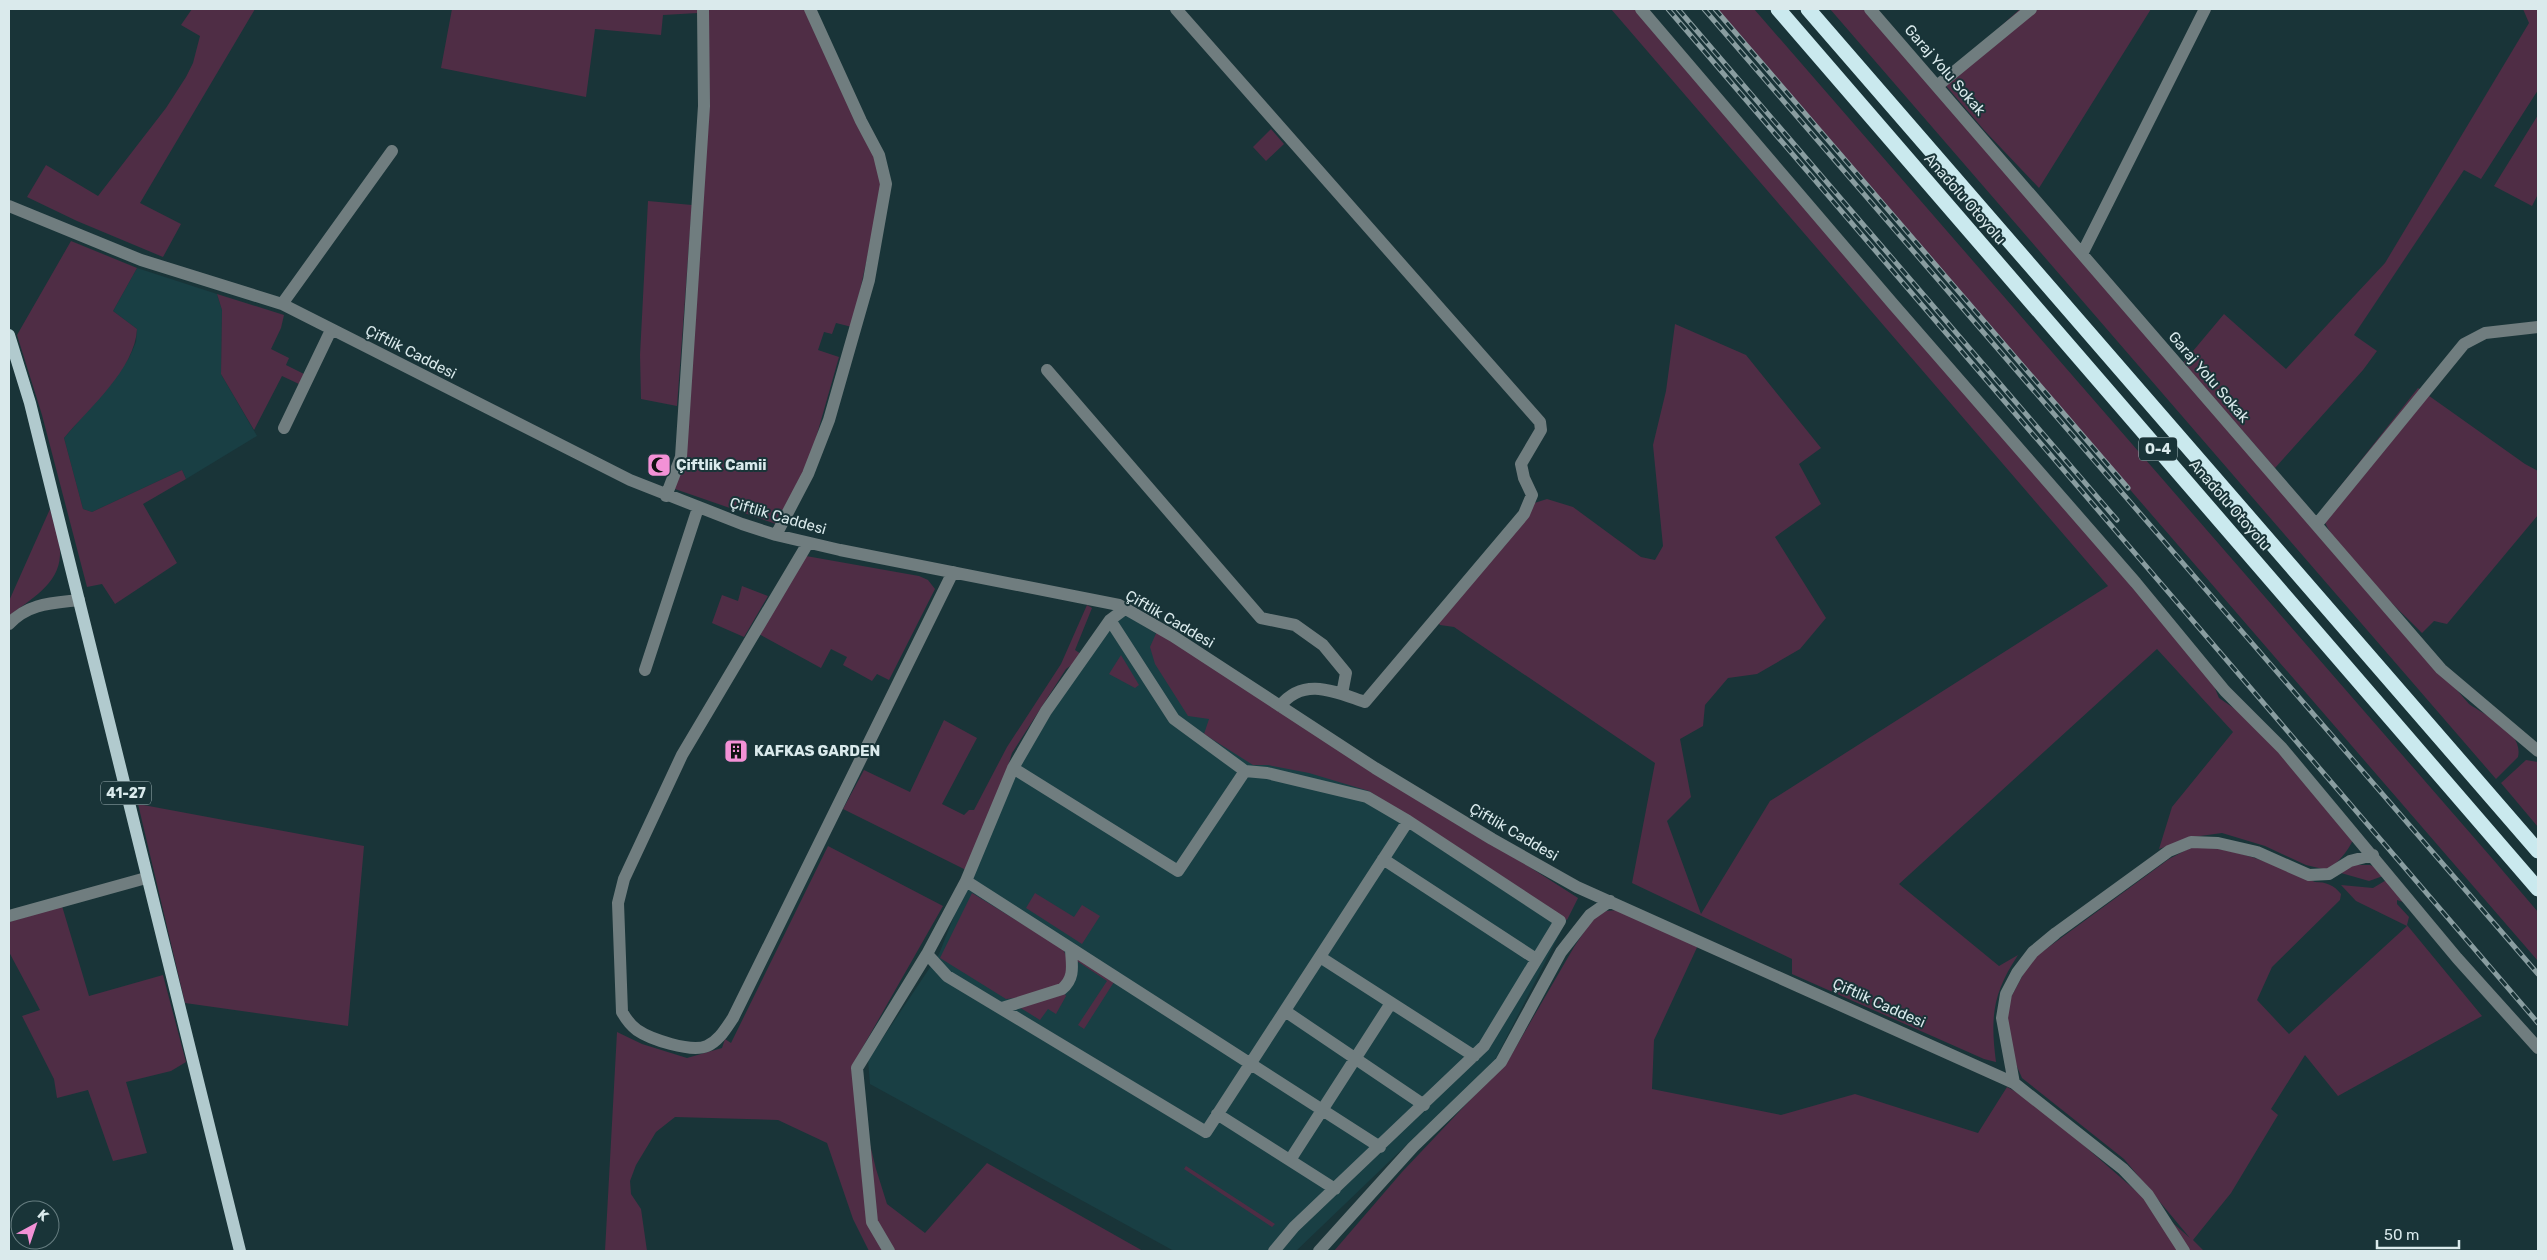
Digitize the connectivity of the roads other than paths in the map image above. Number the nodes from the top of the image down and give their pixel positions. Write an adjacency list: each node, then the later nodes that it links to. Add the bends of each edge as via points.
1 (702, 9): 20 (street, via 704,106 680,456)
2 (810, 9): 23 (street, via 860,121 879,155 886,184 869,280 829,420 808,474)
3 (1176, 9): 31 (street, via 1540,422 1541,430 1522,464 1532,495 1524,514 1365,702)
4 (1642, 9): 38 (street, via 2225,691 2282,748)
5 (1778, 9): 42 (highway, Anadolu Otoyolu / O-4)
6 (1808, 9): 37 (highway, Anadolu Otoyolu / O-4)
7 (1870, 9): 10 (street, Garaj Yolu Sokak)
8 (2031, 9): 10 (street)
9 (2205, 9): 13 (street)
10 (1937, 86): 13 (street, Garaj Yolu Sokak)
11 (392, 151): 14 (street)
12 (9, 206): 14 (street, Çiftlik Caddesi, via 140,260)
13 (2082, 254): 22 (street, Garaj Yolu Sokak)
14 (282, 304): 16 (street, Çiftlik Caddesi)
15 (2538, 327): 22 (street, via 2485,333 2464,344)
16 (331, 330): 19 (street); 20 (street, Çiftlik Caddesi)
17 (9, 335): 26 (main road, 41-27, via 30,403)
18 (1046, 370): 31 (street, via 1261,618 1295,626 1323,645 1346,673)
19 (284, 428)
20 (666, 496): 21 (street, Çiftlik Caddesi)
21 (698, 508): 23 (street, Çiftlik Caddesi); 30 (street)
22 (2317, 524): 33 (street, Garaj Yolu Sokak, via 2441,669)
23 (776, 535): 24 (street, Çiftlik Caddesi)
24 (808, 543): 25 (street, Çiftlik Caddesi); 25 (street, via 678,764 624,879 618,903 622,1012 628,1023 651,1037 689,1048 704,1048 711,1044 722,1035 733,1018)
25 (953, 572): 27 (street, Çiftlik Caddesi)
26 (79, 600): 29 (street, via 36,606); 40 (main road, 41-27)
27 (1126, 608): 28 (street); 32 (street, Çiftlik Caddesi)
28 (1110, 620): 34 (street, via 1046,711); 35 (street, via 1174,719)
29 (9, 624)
30 (645, 670)
31 (1342, 694): 32 (street, via 1312,687 1289,695)
32 (1280, 706): 43 (street, Çiftlik Caddesi, via 1492,840 1577,887)
33 (2538, 751)
34 (1013, 768): 35 (street, via 1178,871); 41 (street)
35 (1245, 771): 36 (street, via 1267,773 1366,797)
36 (1408, 821): 39 (street); 48 (street, via 1560,921)
37 (2538, 851)
38 (2373, 855): 52 (street, via 2457,958); 56 (street, via 2350,861 2329,874 2310,875 2257,852 2218,843 2191,842 2169,851 2056,933 2033,952 2017,973 2006,994 2002,1018)
39 (1383, 859): 47 (street); 48 (street)
40 (146, 878): 44 (street); 63 (main road, 41-27)
41 (966, 881): 45 (street); 46 (street)
42 (2538, 889)
43 (1610, 901): 56 (street, Çiftlik Caddesi); 66 (street, via 1590,915 1561,952 1501,1062 1413,1147)
44 (9, 916)
45 (1071, 950): 50 (street, via 1072,975 1062,989); 55 (street)
46 (927, 954): 50 (street, via 947,976); 64 (street, via 857,1068 872,1222)
47 (1320, 957): 49 (street); 51 (street)
48 (1536, 959): 53 (street, via 1484,1046)
49 (1391, 1003): 53 (street); 54 (street)
50 (1002, 1008): 59 (street, via 1206,1132)
51 (1285, 1011): 54 (street); 55 (street)
52 (2538, 1048)
53 (1474, 1056): 57 (street)
54 (1356, 1058): 57 (street); 58 (street)
55 (1250, 1064): 58 (street); 59 (street)
56 (2014, 1083): 67 (street, Çiftlik Caddesi, via 2122,1169 2148,1195)
57 (1424, 1105): 60 (street)
58 (1322, 1110): 60 (street); 61 (street)
59 (1218, 1114): 61 (street)
60 (1380, 1146): 62 (street)
61 (1290, 1160): 62 (street)
62 (1335, 1189): 65 (street, via 1294,1227)
63 (240, 1251)
64 (889, 1251)
65 (1274, 1251)
66 (1319, 1251)
67 (2184, 1251)

